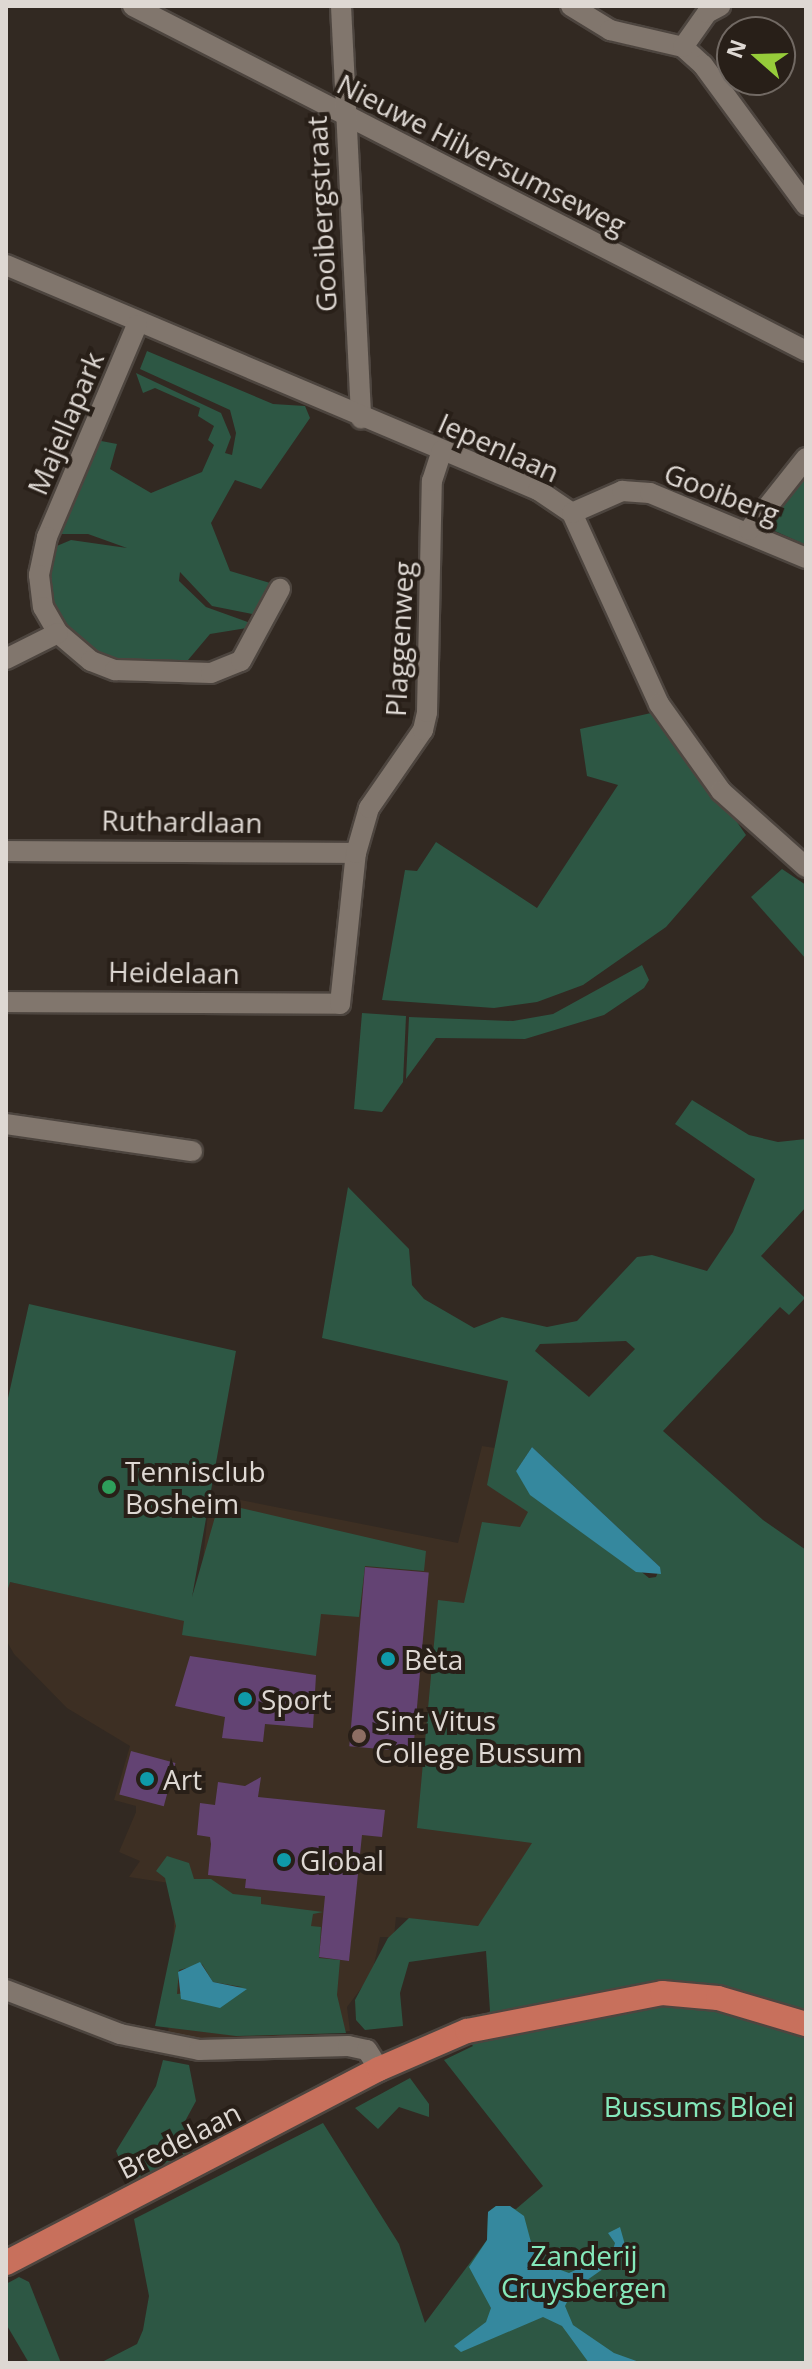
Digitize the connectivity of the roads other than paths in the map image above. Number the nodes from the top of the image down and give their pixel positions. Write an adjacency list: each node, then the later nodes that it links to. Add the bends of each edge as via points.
1 (133, 6): 6 (street, Nieuwe Hilversumseweg)
2 (341, 6): 6 (street, Gooibergstraat)
3 (571, 6): 5 (street, via 610,30)
4 (720, 6): 5 (street, via 707,13)
5 (683, 47): 7 (street, via 703,65)
6 (343, 114): 10 (street, Nieuwe Hilversumseweg); 11 (street, Gooibergstraat)
7 (806, 205)
8 (6, 265): 9 (street, Iepenlaan)
9 (137, 325): 11 (street, Iepenlaan); 18 (street, Majellapark, via 47,537 39,575 43,607)
10 (806, 351)
11 (361, 419): 12 (street, Iepenlaan)
12 (442, 451): 14 (street, Iepenlaan, via 538,490); 21 (street, Plaggenweg, via 432,481 427,712 423,730 369,808)
13 (806, 458): 15 (street)
14 (572, 513): 15 (street, Gooiberg, via 622,491 650,493); 22 (street, Iepenlaan, via 659,704 721,791)
15 (749, 530): 16 (street, Gooiberg)
16 (806, 558)
17 (280, 589): 18 (street, Majellapark, via 241,661 211,673 115,670 91,661)
18 (58, 633): 19 (street)
19 (6, 659)
20 (6, 851): 21 (street, Ruthardlaan)
21 (356, 853): 24 (street, Plaggenweg)
22 (806, 867)
23 (6, 1002): 24 (street, Heidelaan)
24 (340, 1004)
25 (6, 1124): 26 (street)
26 (192, 1151)
27 (6, 1990): 29 (street, via 133,2037 199,2050 348,2046 367,2050)
28 (806, 2024): 29 (main road, Bredelaan, via 718,1998 662,1993 467,2031)
29 (379, 2069): 30 (main road, Bredelaan)
30 (6, 2263)

